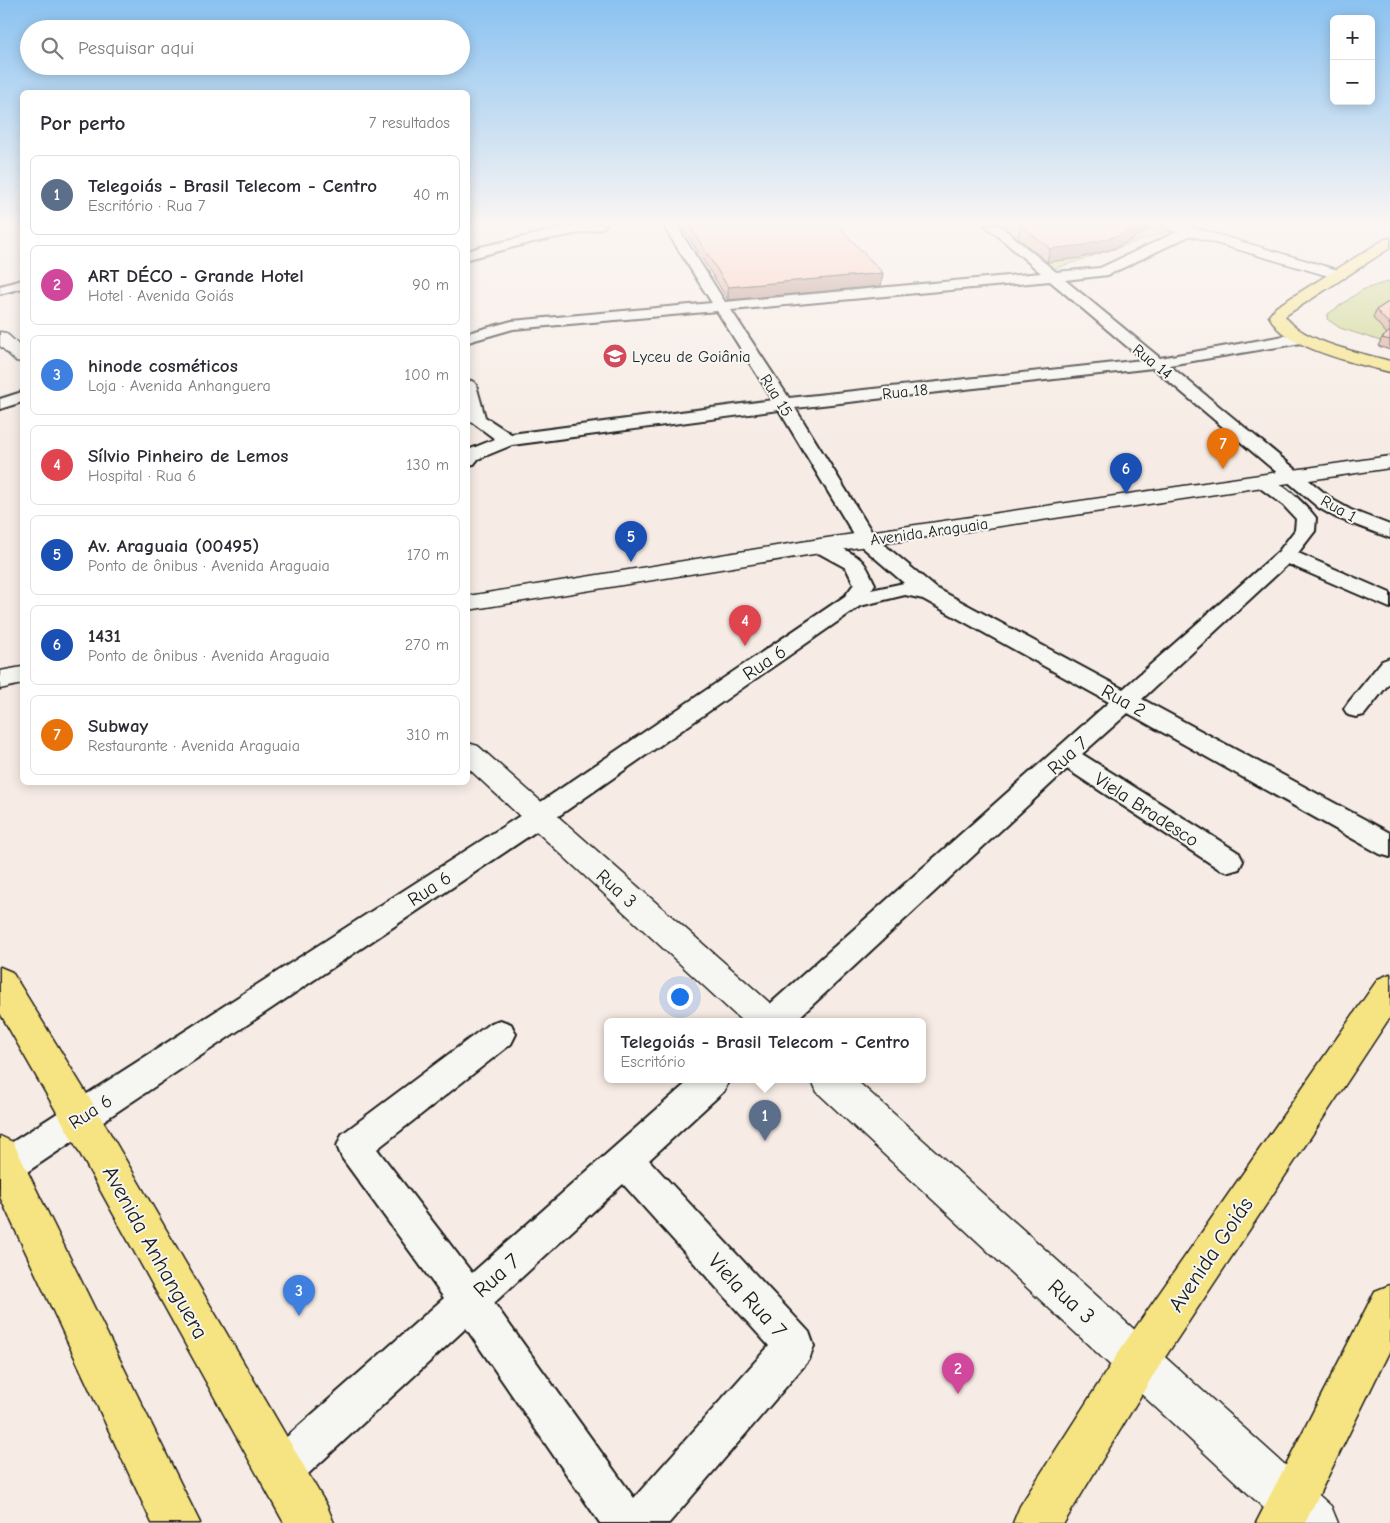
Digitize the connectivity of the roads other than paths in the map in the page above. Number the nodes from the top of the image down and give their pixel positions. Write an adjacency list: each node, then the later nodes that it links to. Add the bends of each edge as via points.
1 (715, 296): 5 (street, Rua 15)
2 (834, 296): 5 (street)
3 (1075, 296): 10 (street, Rua 14)
4 (1305, 296): 8 (main road, via 1277,316 1281,324)
5 (721, 306): 7 (street, via 512,325); 15 (street, Rua 15)
6 (0, 337): 9 (main road)
7 (470, 337)
8 (1302, 338): 10 (street, Rua 18); 11 (main road)
9 (20, 355)
10 (1155, 363): 15 (street, Rua 18); 19 (street, Rua 14)
11 (1390, 367)
12 (470, 393): 16 (street, via 477,419)
13 (20, 398): 14 (street)
14 (0, 404)
15 (784, 404): 16 (street, Rua 18); 24 (street, Rua 15)
16 (508, 440): 17 (street, Rua 18)
17 (470, 458)
18 (1390, 462): 19 (main road, Avenida Araguaia)
19 (1294, 476): 20 (main road, Avenida Araguaia); 21 (street, Rua 1, via 1326,504)
20 (1263, 481): 22 (street); 24 (main road, Avenida Araguaia)
21 (1344, 514): 22 (street); 23 (street, Rua 1)
22 (1306, 518): 26 (street, Rua 7, via 1305,531)
23 (1390, 532)
24 (866, 541): 25 (main road, Avenida Araguaia); 27 (street, Rua 2)
25 (820, 546): 28 (street, Rua 6, via 854,564 865,584); 30 (main road, Avenida Araguaia)
26 (1286, 555): 29 (street); 34 (street, Rua 7)
27 (929, 593): 28 (street, Rua 6, via 905,589); 34 (street, Rua 2)
28 (853, 601): 38 (street, Rua 6)
29 (1390, 601)
30 (470, 603)
31 (1390, 666): 35 (street)
32 (20, 676): 33 (main road)
33 (0, 680)
34 (1126, 701): 37 (street, Rua 7); 39 (street, Rua 2)
35 (1356, 709)
36 (470, 754): 38 (main road, Rua 3)
37 (1066, 756): 40 (street, Viela Bradesco); 44 (street, Rua 7)
38 (538, 817): 43 (main road, Rua 3); 48 (street, Rua 6)
39 (1390, 846)
40 (1229, 861)
41 (0, 982): 48 (main road, Avenida Anhanguera)
42 (1390, 989): 53 (main road, Avenida Goiás)
43 (763, 1018)
44 (776, 1018)
45 (500, 1034): 51 (street, via 354,1146)
46 (710, 1083): 49 (street, Rua 7)
47 (833, 1083): 53 (main road, Rua 3)
48 (80, 1117): 50 (street, Rua 6); 54 (main road, Avenida Anhanguera)
49 (624, 1160): 51 (street, Rua 7); 59 (street, Viela Rua 7, via 795,1346)
50 (2, 1164): 56 (main road)
51 (469, 1300): 54 (street, Rua 7); 58 (street)
52 (1390, 1306): 55 (main road)
53 (1138, 1362): 55 (main road, Rua 3); 60 (main road, Avenida Goiás)
54 (280, 1471): 57 (main road, Avenida Anhanguera)
55 (1295, 1516)
56 (176, 1523)
57 (310, 1523)
58 (626, 1523)
59 (641, 1523)
60 (1037, 1523)

